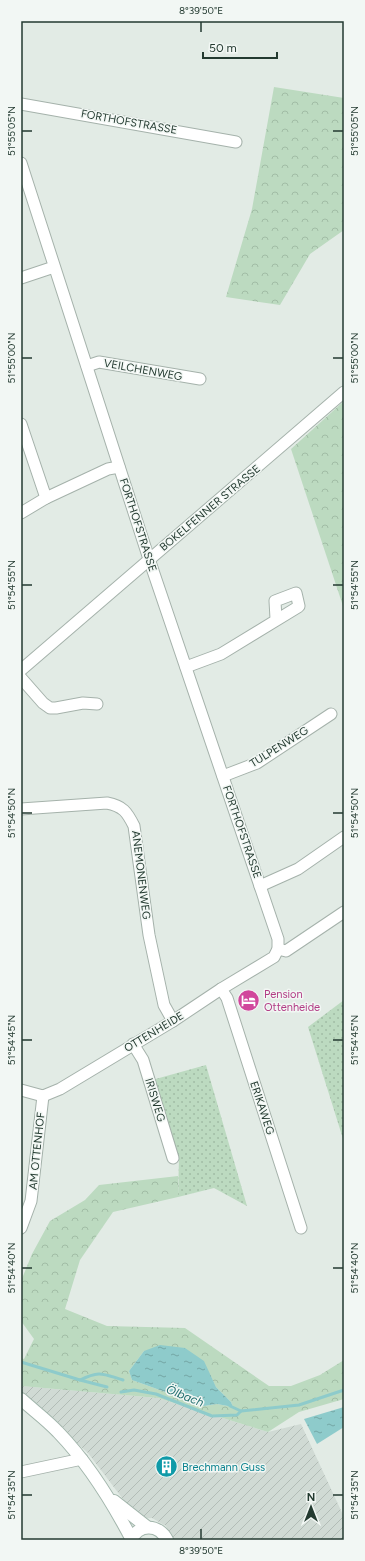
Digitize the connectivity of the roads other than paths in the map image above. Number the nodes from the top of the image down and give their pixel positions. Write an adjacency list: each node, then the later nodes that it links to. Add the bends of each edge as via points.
1 (21, 104): 2 (street, FORTHOFSTRASSE)
2 (236, 142)
3 (21, 163): 4 (street, FORTHOFSTRASSE)
4 (54, 267): 5 (street); 6 (street, FORTHOFSTRASSE)
5 (21, 278)
6 (87, 366): 7 (street, VEILCHENWEG, via 99,362); 10 (street, FORTHOFSTRASSE)
7 (200, 379)
8 (344, 392): 13 (street, BOKELFENNER STRASSE)
9 (21, 424): 11 (street)
10 (119, 467): 11 (street); 13 (street, FORTHOFSTRASSE)
11 (46, 498): 12 (street)
12 (21, 513)
13 (150, 559): 15 (street, FORTHOFSTRASSE); 16 (street, BOKELFENNER STRASSE)
14 (276, 620): 15 (street, via 221,654)
15 (186, 667): 20 (street, FORTHOFSTRASSE)
16 (21, 670)
17 (21, 678): 18 (street, via 50,708 83,703)
18 (97, 704)
19 (331, 714): 20 (street, TULPENWEG, via 257,763)
20 (223, 776): 23 (street, FORTHOFSTRASSE)
21 (21, 810): 27 (street, ANEMONENWEG, via 107,803 127,812 134,826 149,935 162,997)
22 (344, 837): 23 (street, via 298,869)
23 (260, 886): 25 (street, via 278,939)
24 (344, 912): 25 (street, via 286,951)
25 (278, 949): 26 (street, OTTENHEIDE, via 274,957)
26 (221, 989): 27 (street, OTTENHEIDE); 33 (street, ERIKAWEG, via 227,998)
27 (173, 1021): 28 (street, OTTENHEIDE)
28 (134, 1044): 30 (street, OTTENHEIDE, via 60,1089); 31 (street, IRISWEG, via 143,1060)
29 (21, 1090): 30 (street)
30 (42, 1096): 32 (street, AM OTTENHOF, via 31,1201)
31 (173, 1158)
32 (21, 1228)
33 (301, 1228)
34 (21, 1399): 35 (main road, via 58,1431)
35 (82, 1459): 36 (street); 37 (main road)
36 (21, 1472)
37 (107, 1494): 38 (main road); 39 (main road)
38 (147, 1527): 39 (main road, via 138,1531); 40 (main road, via 159,1530)
39 (131, 1539)
40 (168, 1540)

